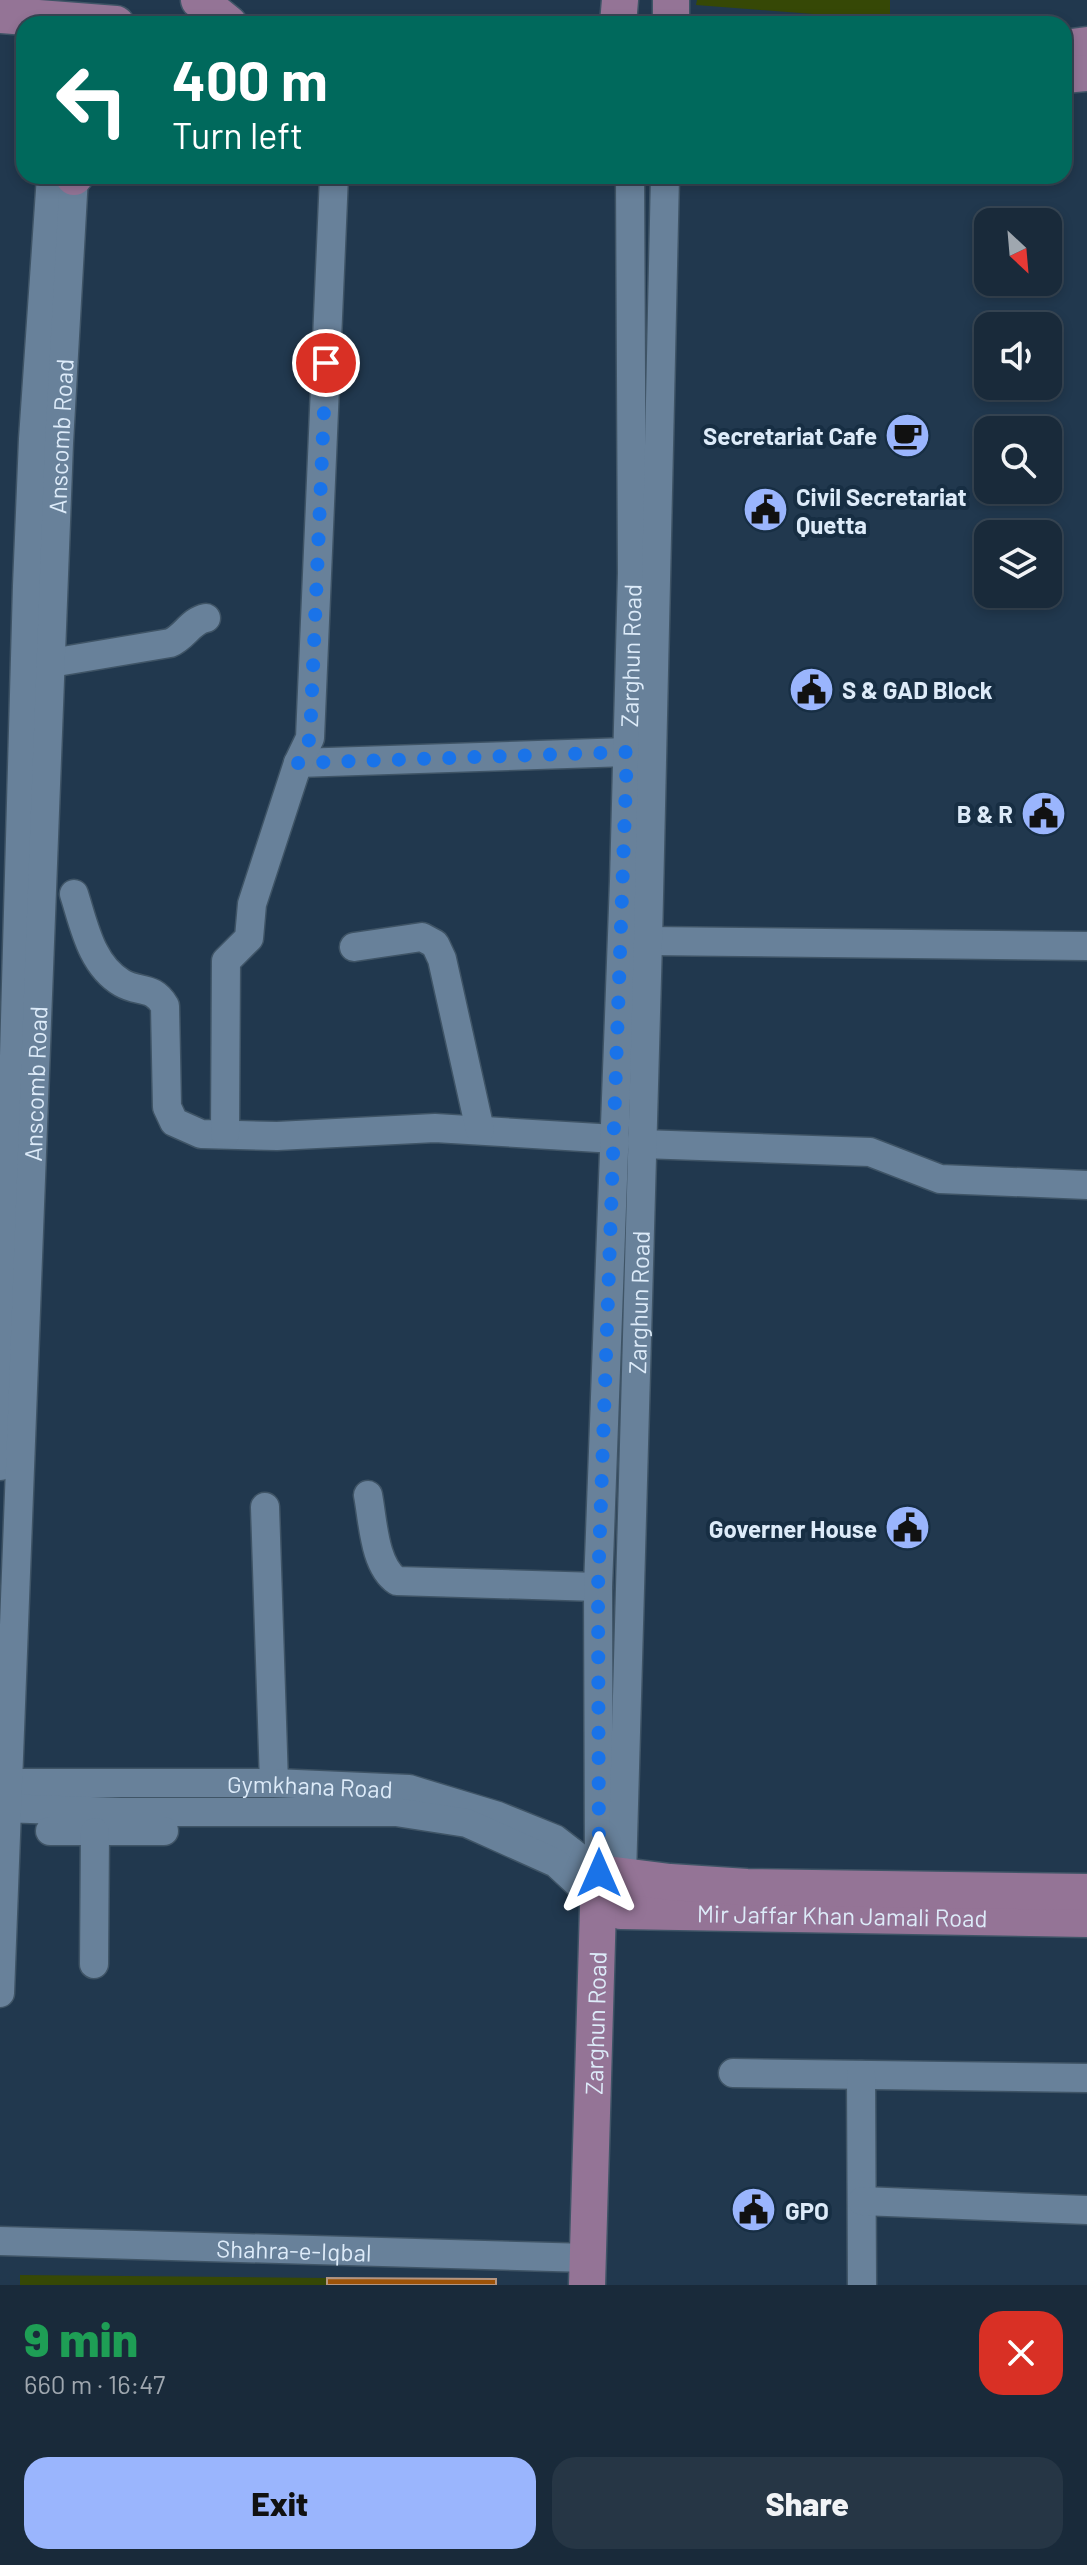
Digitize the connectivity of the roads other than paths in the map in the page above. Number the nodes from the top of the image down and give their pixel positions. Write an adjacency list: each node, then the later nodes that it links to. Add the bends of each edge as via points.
1 (112, 0): 5 (street)
2 (199, 0): 6 (main road)
3 (0, 15): 4 (main road)
4 (30, 16)
5 (93, 16)
6 (219, 16)
7 (50, 184): 24 (street, Anscomb Road, via 27,586)
8 (75, 184): 13 (street, Anscomb Road)
9 (334, 184): 15 (street, via 310,738)
10 (630, 184): 14 (street, Zarghun Road, via 632,573)
11 (665, 184): 17 (street, Zarghun Road)
12 (206, 618): 13 (street, via 170,643)
13 (51, 663): 24 (street, Anscomb Road)
14 (627, 752): 15 (street); 22 (street, Zarghun Road)
15 (298, 763): 21 (street, via 252,904 249,938 226,961)
16 (74, 894): 21 (street, via 105,969 123,983 160,996 165,1006 167,1107 174,1122 201,1134)
17 (648, 941): 18 (street); 22 (street, Zarghun Road)
18 (1087, 946)
19 (354, 947): 20 (street, via 422,937 435,944)
20 (480, 1130): 21 (street); 22 (street)
21 (225, 1134)
22 (629, 1141): 23 (street, via 870,1152 940,1179); 28 (street, Zarghun Road); 34 (street, Zarghun Road)
23 (1087, 1185)
24 (12, 1285): 25 (street, Anscomb Road); 30 (street, Anscomb Road)
25 (0, 1466)
26 (368, 1495): 28 (street, via 381,1564 397,1581)
27 (265, 1507): 29 (street)
28 (598, 1587): 34 (street, Zarghun Road)
29 (274, 1783): 30 (street, Gymkhana Road); 34 (street, Gymkhana Road, via 409,1789 498,1816 555,1839)
30 (4, 1796): 31 (street, via 121,1812); 38 (street, Anscomb Road)
31 (251, 1812): 33 (street, via 252,1821 243,1830); 34 (street, via 396,1812 467,1823)
32 (50, 1831): 33 (street)
33 (95, 1832): 37 (street)
34 (610, 1891): 35 (main road, Mir Jaffar Khan Jamali Road, via 747,1887); 36 (main road, Mir Jaffar Khan Jamali Road); 45 (main road, Zarghun Road)
35 (1087, 1892)
36 (1087, 1919)
37 (94, 1964)
38 (0, 1993)
39 (733, 2073): 40 (street)
40 (861, 2075): 41 (street); 42 (street)
41 (1087, 2078)
42 (862, 2201): 43 (street); 46 (street)
43 (1087, 2210)
44 (0, 2241): 45 (street, Shahra-e-Iqbal)
45 (595, 2276)
46 (862, 2285)

